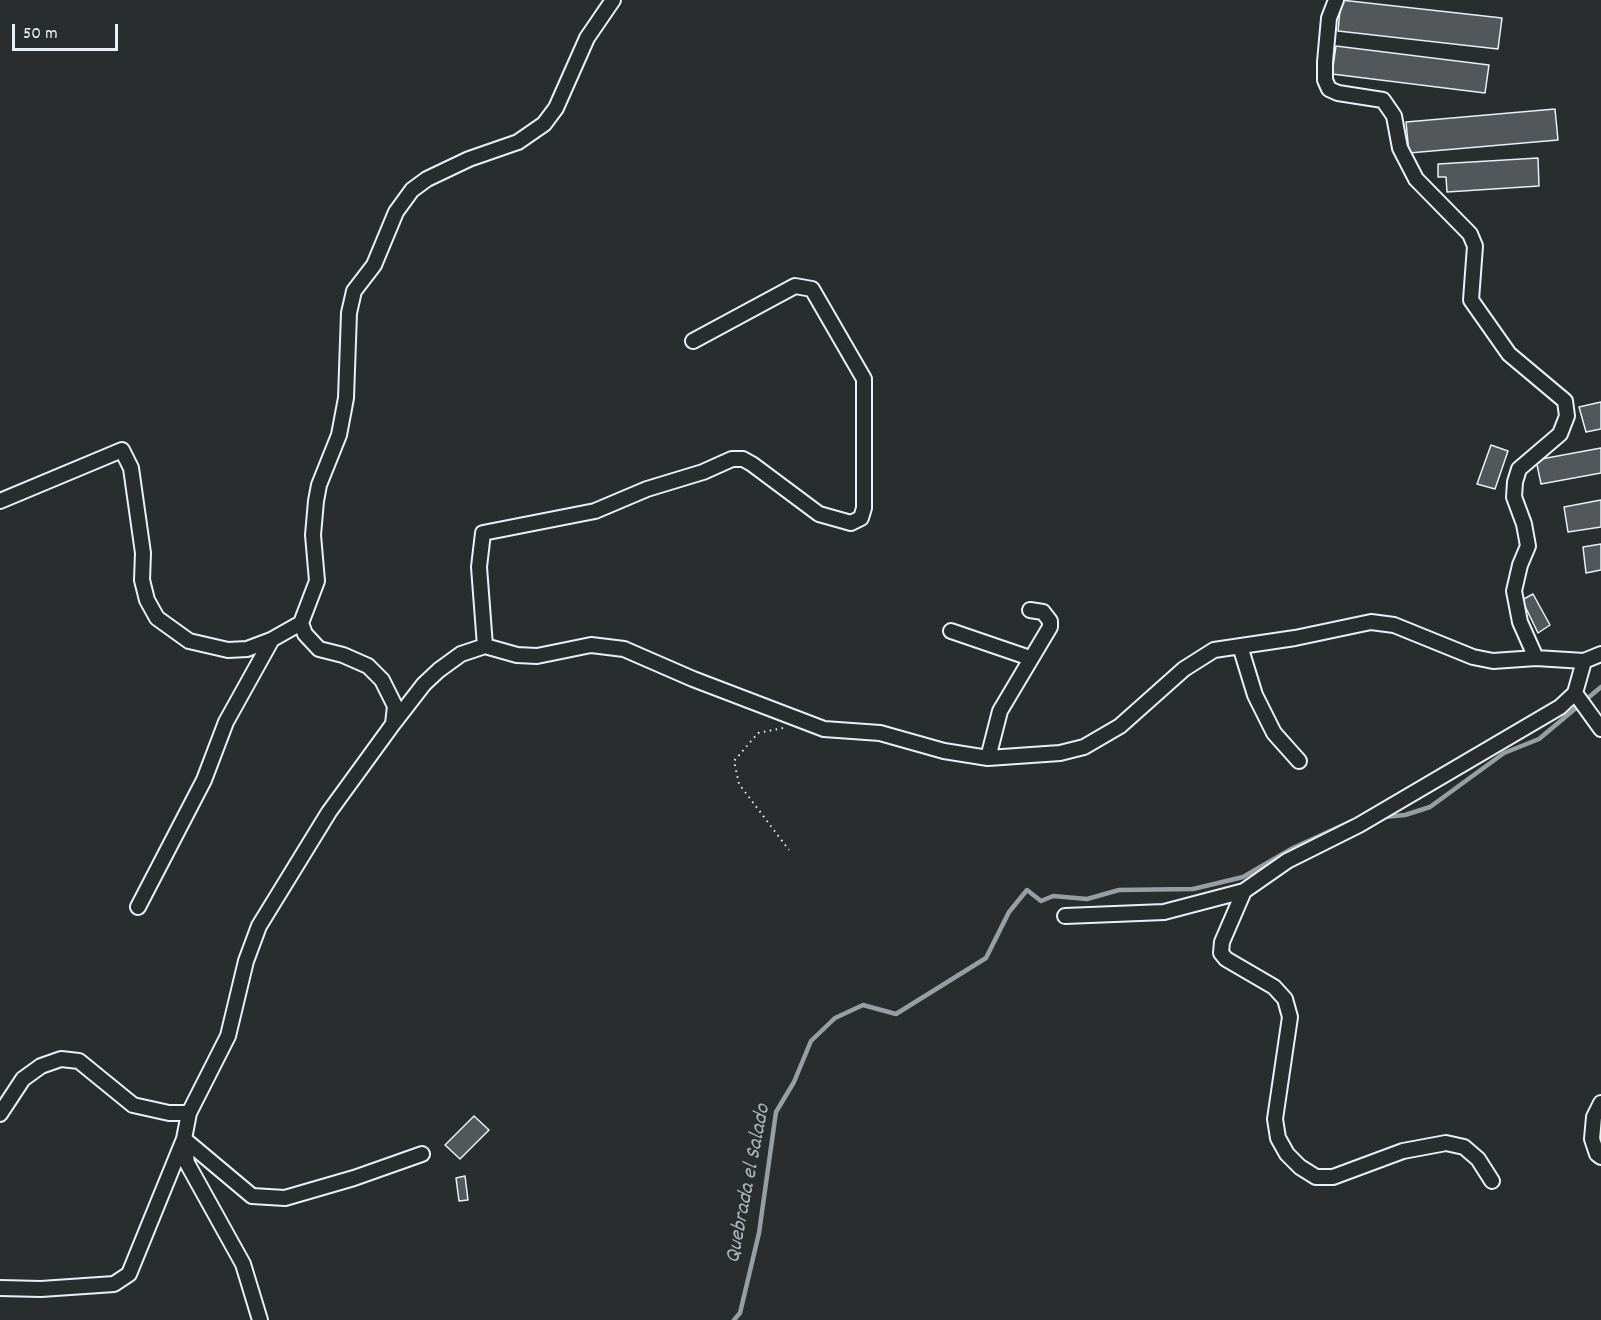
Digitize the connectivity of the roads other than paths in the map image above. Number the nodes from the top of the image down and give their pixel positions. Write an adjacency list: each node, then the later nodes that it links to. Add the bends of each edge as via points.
1 (613, 0): 6 (street, via 587,38 556,108 544,124 518,142 469,159 412,190 396,212 374,265 354,291 349,313 346,398 339,435 316,501 313,535 317,581)
2 (1336, 0): 13 (street, via 1329,18 1325,62 1329,89 1383,100 1394,116 1400,148 1416,179 1470,234 1475,246 1471,300 1509,354 1565,401 1567,416 1560,434 1519,469 1515,482 1514,497 1528,546 1514,591 1520,622)
3 (693, 341): 9 (street, via 795,286 812,289 864,379 861,518 851,523 819,514 752,464 732,459 595,512 483,533 479,567)
4 (0, 501): 8 (street, via 123,450 131,468 143,553 142,580 157,618 189,641 209,647 247,649)
5 (1030, 609): 12 (street, via 1043,612 1050,621)
6 (301, 623): 8 (street); 16 (street, via 319,649 368,666 382,680 395,706)
7 (951, 631): 12 (street)
8 (271, 640): 21 (street, via 226,722 204,780)
9 (485, 646): 16 (street, via 461,654 440,670); 18 (street, via 537,656 591,645 624,649 824,729 880,733 944,751)
10 (1240, 646): 13 (street, via 1371,622 1394,625 1473,657 1493,661); 18 (street, via 1214,650 1184,669 1120,726 1084,747 1060,753); 19 (street, via 1255,695 1274,733)
11 (1601, 654): 14 (street)
12 (1030, 658): 18 (street, via 1000,711)
13 (1536, 658): 14 (street)
14 (1584, 661): 15 (street)
15 (1575, 693): 17 (street); 20 (street, via 1560,707 1359,825 1287,861)
16 (393, 724): 24 (street, via 329,812 259,926 246,961 228,1036)
17 (1601, 729)
18 (988, 758)
19 (1299, 761)
20 (1244, 891): 22 (street, via 1164,912); 29 (street, via 1221,952 1226,959 1274,987 1285,999 1290,1017 1275,1119 1278,1138 1287,1154 1316,1177 1333,1177 1403,1151 1446,1143 1464,1147 1478,1159)
21 (138, 907)
22 (1065, 916)
23 (1601, 1103): 28 (street, via 1594,1117 1592,1139)
24 (189, 1113): 25 (street, via 133,1106 79,1061 62,1059 41,1065 23,1079); 26 (street)
25 (0, 1114)
26 (184, 1139): 27 (street, via 252,1196 285,1198); 30 (street, via 129,1274 114,1284); 31 (street, via 187,1163 243,1264)
27 (422, 1154)
28 (1601, 1157)
29 (1492, 1181)
30 (0, 1288)
31 (260, 1320)

